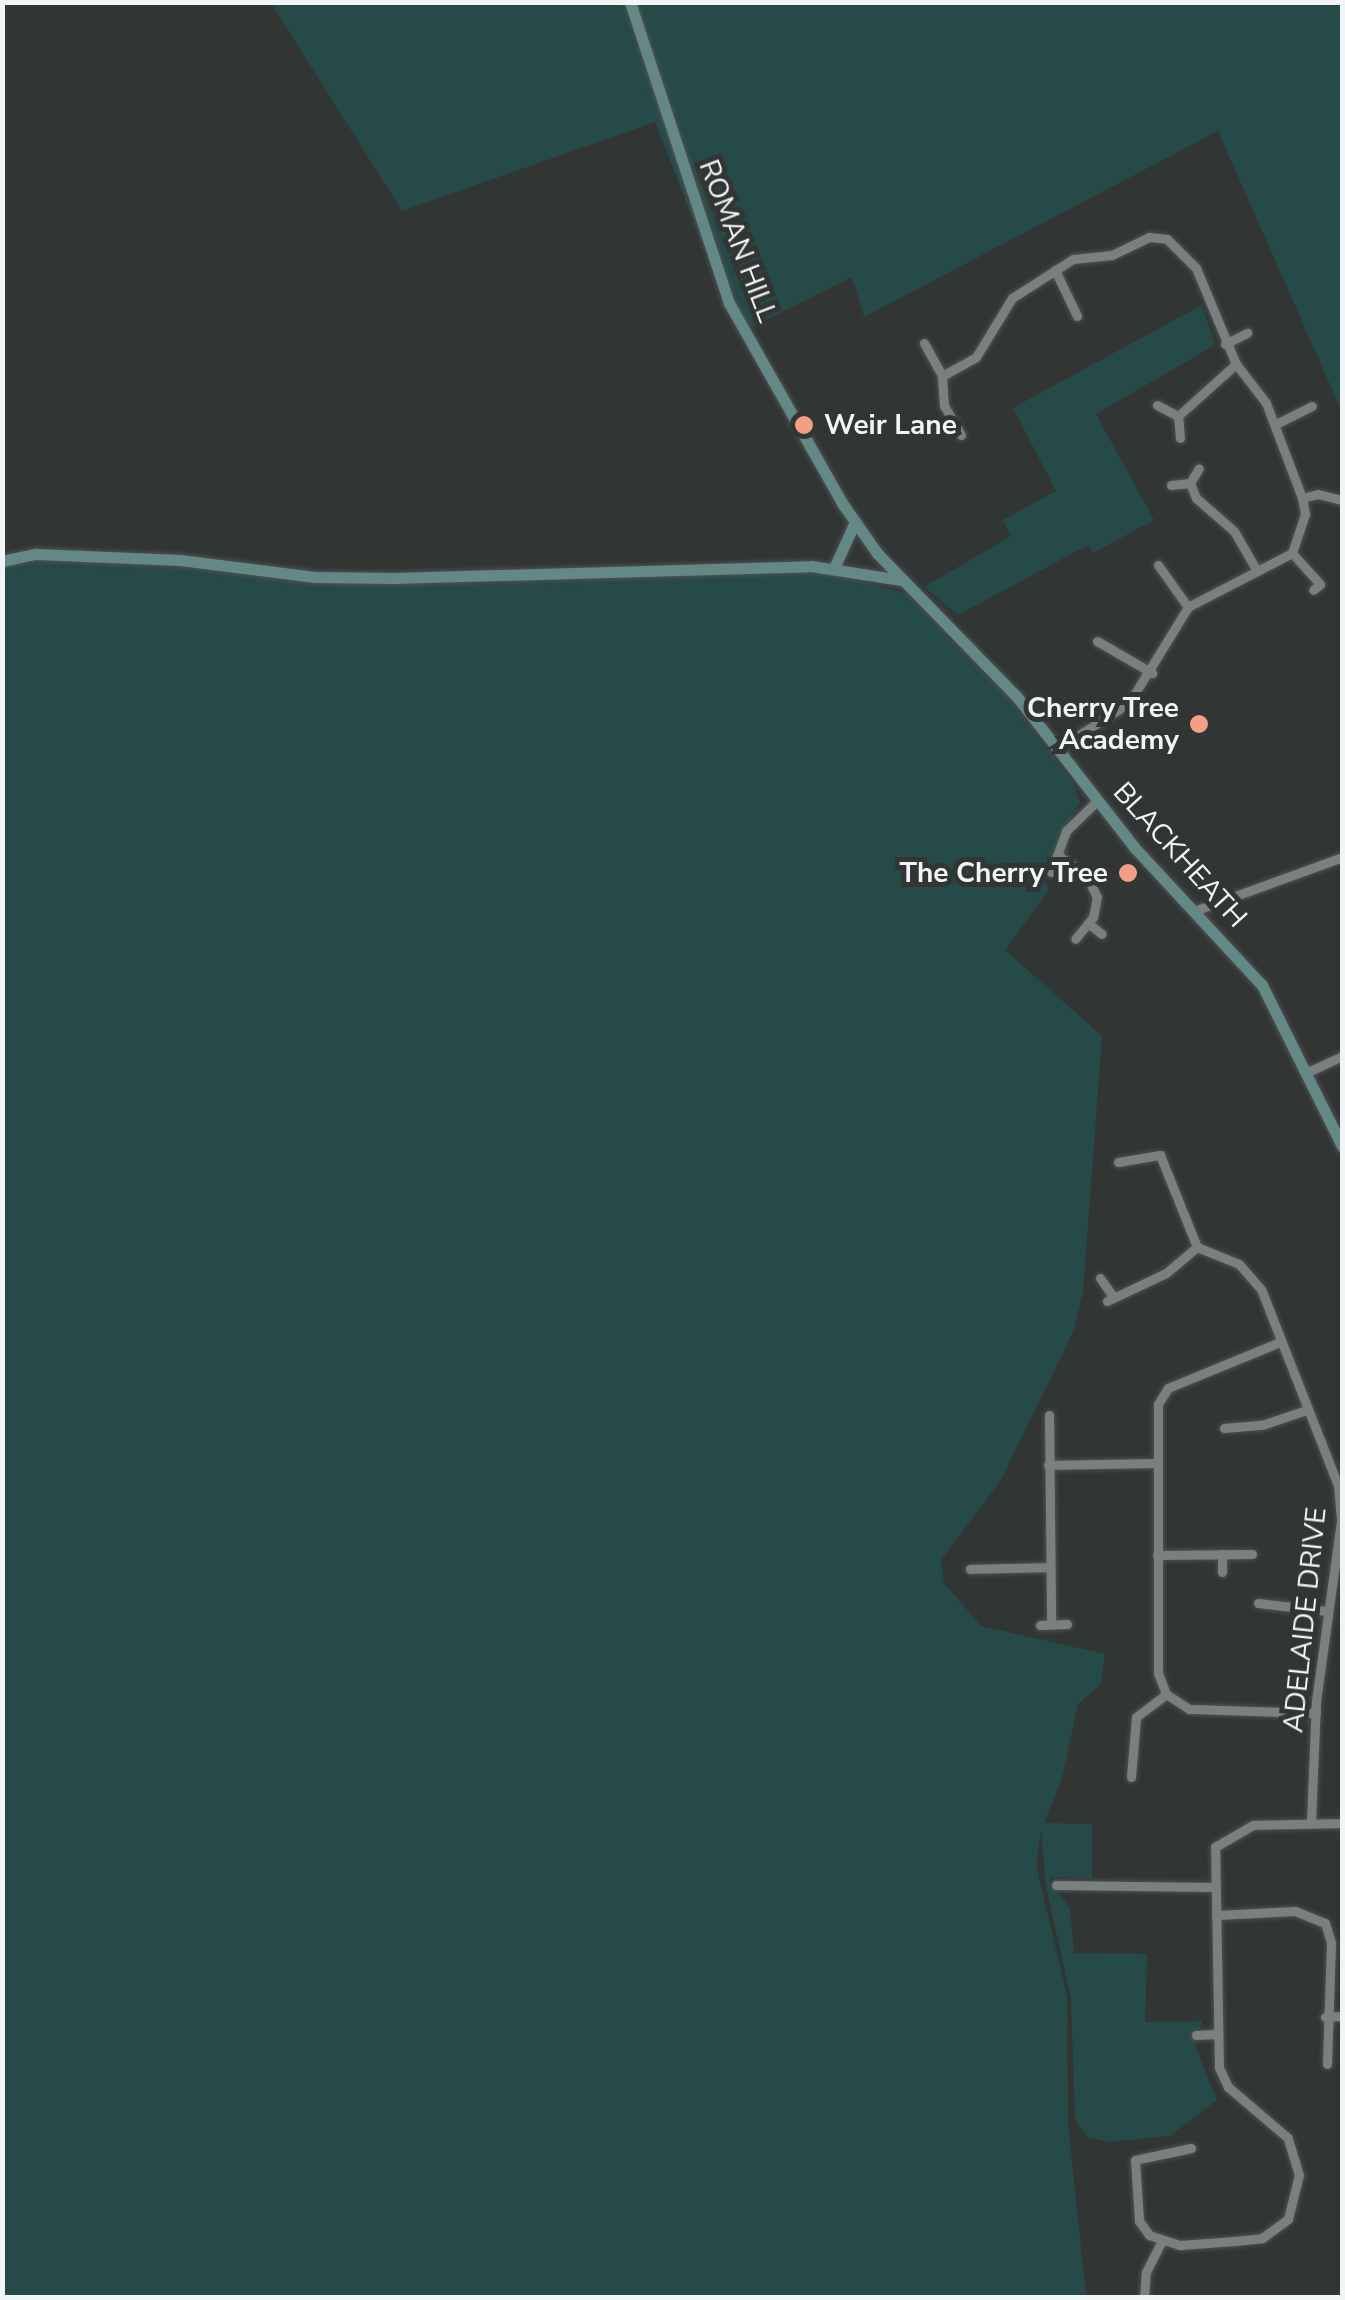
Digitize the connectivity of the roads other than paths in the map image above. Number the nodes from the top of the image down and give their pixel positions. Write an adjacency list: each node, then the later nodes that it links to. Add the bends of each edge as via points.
1 (630, 2): 20 (main road, ROMAN HILL, via 729,303)
2 (1055, 270): 3 (street); 6 (street, via 1149,237 1167,239 1196,268); 8 (street, via 1012,298 976,357)
3 (1077, 316)
4 (1247, 333): 6 (street)
5 (924, 343): 8 (street)
6 (1226, 344): 7 (street)
7 (1236, 364): 11 (street); 12 (street)
8 (942, 376): 13 (street, via 944,406)
9 (1157, 404): 11 (street)
10 (1312, 406): 12 (street)
11 (1178, 416): 14 (street)
12 (1276, 424): 18 (street)
13 (962, 435)
14 (1180, 438)
15 (1199, 468): 16 (street)
16 (1190, 483): 17 (street); 25 (street, via 1196,498 1234,531)
17 (1171, 485)
18 (1302, 498): 19 (street); 21 (street)
19 (1342, 500)
20 (855, 522): 24 (main road); 26 (main road, ROMAN HILL)
21 (1292, 553): 25 (street); 27 (street, via 1320,584)
22 (2, 561): 24 (main road, via 36,554 180,560 373,578)
23 (1158, 565): 28 (street)
24 (834, 568): 26 (main road)
25 (1257, 570): 28 (street)
26 (902, 580): 31 (main road, BLACKHEATH, via 953,627)
27 (1313, 590)
28 (1188, 608): 30 (street)
29 (1102, 639): 30 (street)
30 (1152, 673): 31 (street, via 1129,703)
31 (1057, 749): 32 (main road, BLACKHEATH)
32 (1097, 801): 33 (street, via 1066,831); 36 (main road, BLACKHEATH)
33 (1058, 856): 35 (street); 37 (street, via 1094,885 1098,904)
34 (1342, 856): 36 (street)
35 (1050, 872)
36 (1194, 911): 41 (main road, BLACKHEATH, via 1262,985)
37 (1089, 924): 38 (street); 39 (street)
38 (1102, 934)
39 (1076, 939)
40 (1342, 1056): 41 (street)
41 (1308, 1072): 42 (main road, BLACKHEATH)
42 (1342, 1146)
43 (1125, 1162): 44 (street, via 1160,1155)
44 (1197, 1247): 45 (street, via 1166,1273 1111,1299); 46 (street, ADELAIDE DRIVE, via 1239,1264 1260,1290)
45 (1100, 1278)
46 (1280, 1342): 47 (street, ADELAIDE DRIVE); 50 (street, via 1168,1388 1156,1412)
47 (1306, 1410): 49 (street); 58 (street, ADELAIDE DRIVE, via 1341,1500)
48 (1049, 1415): 51 (street)
49 (1224, 1428)
50 (1154, 1463): 51 (street); 55 (street)
51 (1048, 1465): 56 (street)
52 (1222, 1554): 53 (street); 55 (street); 57 (street)
53 (1252, 1554)
54 (979, 1555): 56 (street, via 975,1569)
55 (1158, 1555): 61 (street, via 1158,1673)
56 (1050, 1566): 60 (street, via 1046,1624)
57 (1222, 1572)
58 (1327, 1611): 59 (street, via 1261,1604); 62 (street, ADELAIDE DRIVE)
59 (1263, 1617)
60 (1066, 1624)
61 (1166, 1694): 62 (street, via 1202,1710); 64 (street, via 1136,1717)
62 (1316, 1713): 66 (street, ADELAIDE DRIVE)
63 (1116, 1758): 64 (street)
64 (1130, 1758): 65 (street)
65 (1131, 1777)
66 (1311, 1821): 67 (street); 68 (street, via 1253,1826 1223,1837)
67 (1342, 1823)
68 (1212, 1887): 69 (street); 70 (street)
69 (1063, 1889)
70 (1216, 1915): 72 (street, via 1294,1911 1325,1923); 73 (street)
71 (1342, 2016): 72 (street)
72 (1325, 2017): 75 (street)
73 (1216, 2034): 74 (street); 79 (street, via 1228,2087 1288,2138 1299,2175 1296,2204 1262,2238)
74 (1196, 2036)
75 (1327, 2064)
76 (1191, 2148): 78 (street, via 1135,2160)
77 (1148, 2174): 78 (street)
78 (1135, 2175): 79 (street, via 1139,2221)
79 (1162, 2241): 80 (street, via 1146,2272)
80 (1144, 2298)

